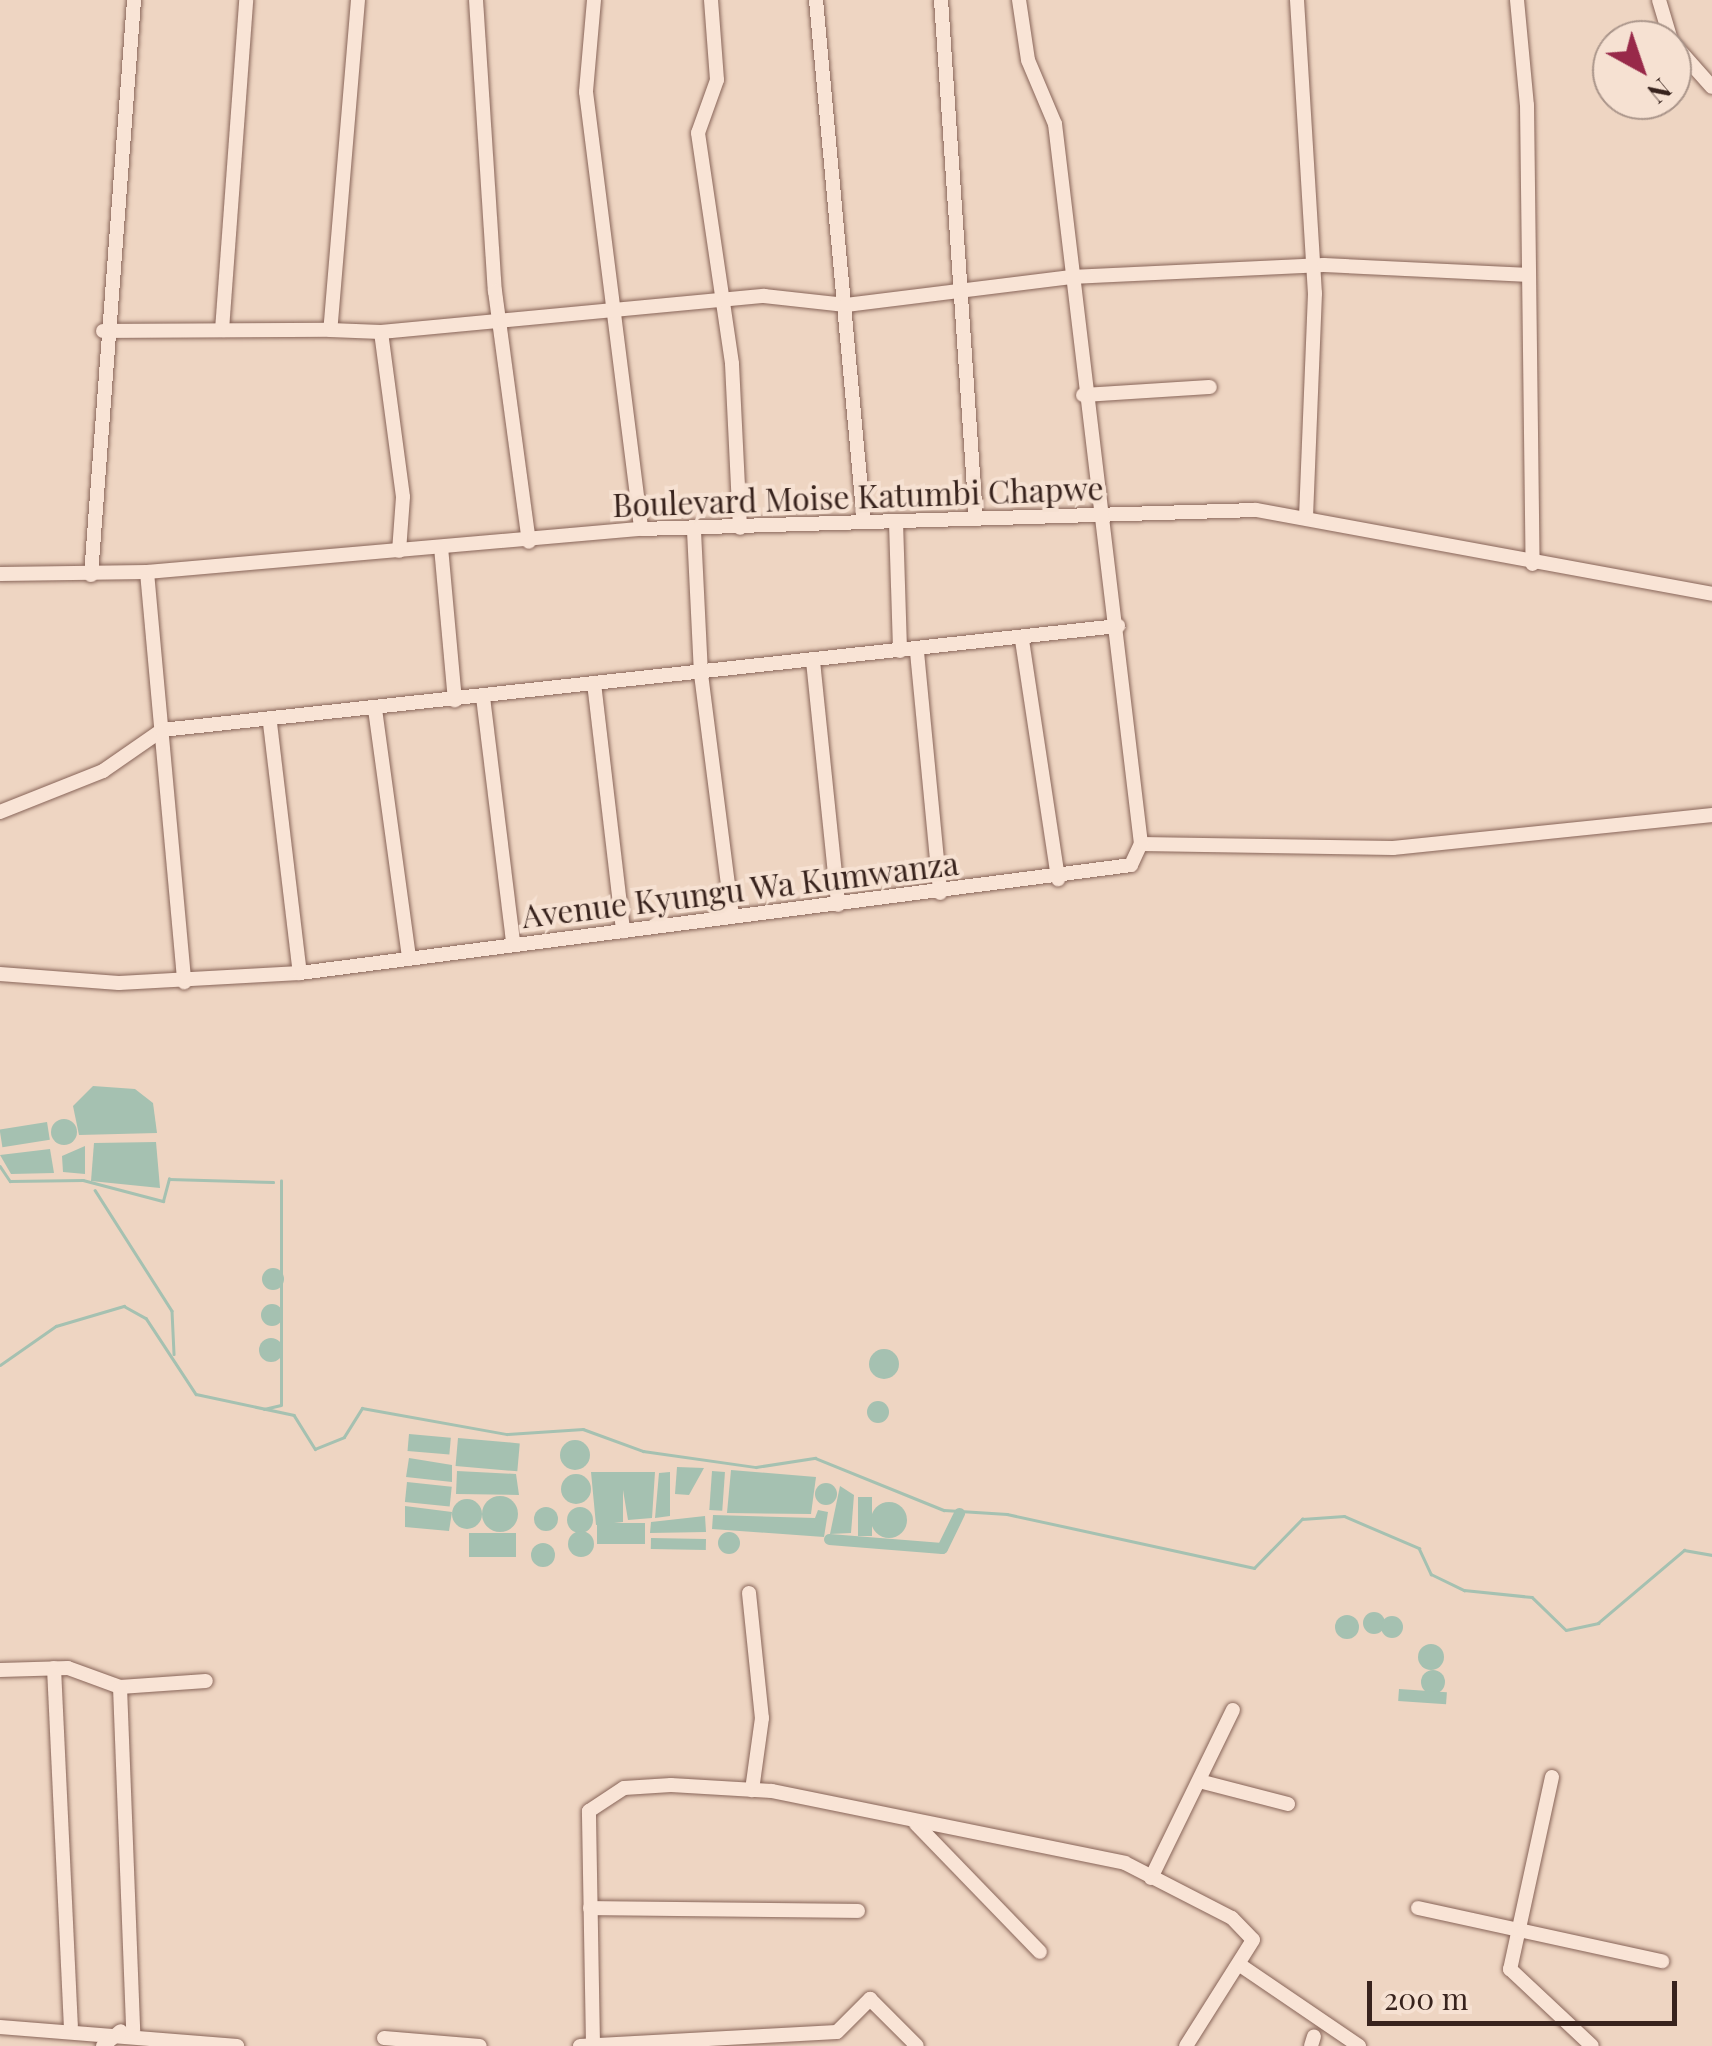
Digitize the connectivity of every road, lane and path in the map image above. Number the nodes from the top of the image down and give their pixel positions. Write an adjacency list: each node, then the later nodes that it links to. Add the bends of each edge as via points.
1 (134, 0): 22 (street)
2 (246, 0): 23 (street)
3 (358, 0): 24 (street)
4 (476, 0): 21 (street)
5 (594, 0): 20 (street, via 586,92)
6 (712, 0): 18 (street, via 716,80 698,133)
7 (816, 0): 19 (street)
8 (941, 0): 17 (street)
9 (1019, 0): 16 (street, via 1028,60 1055,124)
10 (1296, 0): 14 (street)
11 (1517, 0): 15 (street)
12 (1692, 65): 13 (street)
13 (1712, 88)
14 (1313, 267): 15 (street); 16 (street); 29 (street)
15 (1525, 275): 39 (street)
16 (1071, 276): 17 (street); 27 (street)
17 (959, 293): 19 (street); 30 (street)
18 (720, 302): 19 (street, via 785,296); 20 (street); 33 (street)
19 (846, 305): 31 (street)
20 (611, 312): 21 (street); 34 (street)
21 (500, 323): 25 (street); 36 (street)
22 (103, 330): 23 (street); 42 (street)
23 (222, 330): 24 (street)
24 (330, 330): 25 (street)
25 (380, 332): 38 (street, via 402,497)
26 (1210, 387): 27 (street)
27 (1083, 394): 28 (street)
28 (1103, 514): 29 (street, Boulevard Moise Katumbi Chapwe); 30 (street, Boulevard Moise Katumbi Chapwe); 44 (street)
29 (1306, 514): 39 (street, Boulevard Moise Katumbi Chapwe)
30 (976, 519): 32 (street, Boulevard Moise Katumbi Chapwe)
31 (864, 522): 32 (street, Boulevard Moise Katumbi Chapwe); 33 (street, Boulevard Moise Katumbi Chapwe)
32 (896, 522): 46 (street)
33 (740, 528): 35 (street, Boulevard Moise Katumbi Chapwe)
34 (642, 530): 35 (street, Boulevard Moise Katumbi Chapwe); 36 (street, Boulevard Moise Katumbi Chapwe)
35 (694, 531): 49 (street)
36 (529, 542): 37 (street, Boulevard Moise Katumbi Chapwe)
37 (440, 547): 38 (street, Boulevard Moise Katumbi Chapwe); 52 (street)
38 (399, 550): 40 (street, Boulevard Moise Katumbi Chapwe)
39 (1532, 564): 43 (street, Boulevard Moise Katumbi Chapwe)
40 (148, 572): 42 (street, Boulevard Moise Katumbi Chapwe); 55 (street)
41 (0, 574): 42 (street, Boulevard Moise Katumbi Chapwe)
42 (91, 575)
43 (1712, 594)
44 (1118, 626): 45 (street); 58 (street)
45 (1022, 640): 47 (street); 59 (street)
46 (900, 651): 47 (street); 48 (street)
47 (917, 652): 60 (street)
48 (812, 661): 49 (street); 61 (street)
49 (700, 674): 50 (street); 62 (street)
50 (594, 683): 51 (street); 63 (street)
51 (483, 697): 52 (street); 64 (street)
52 (455, 700): 53 (street)
53 (375, 708): 54 (street); 65 (street)
54 (270, 723): 55 (street); 66 (street)
55 (162, 730): 56 (street, via 103,771); 68 (street)
56 (0, 812)
57 (1712, 815): 58 (street, via 1393,848)
58 (1142, 844): 59 (street, Avenue Kyungu Wa Kumwanza, via 1131,865)
59 (1058, 879): 60 (street, Avenue Kyungu Wa Kumwanza)
60 (940, 893): 61 (street, Avenue Kyungu Wa Kumwanza)
61 (838, 905): 62 (street, Avenue Kyungu Wa Kumwanza)
62 (732, 918): 63 (street, Avenue Kyungu Wa Kumwanza)
63 (623, 930): 64 (street, Avenue Kyungu Wa Kumwanza)
64 (513, 943): 65 (street, Avenue Kyungu Wa Kumwanza)
65 (410, 958): 66 (street, Avenue Kyungu Wa Kumwanza)
66 (300, 973): 68 (street, Avenue Kyungu Wa Kumwanza)
67 (0, 974): 68 (street, Avenue Kyungu Wa Kumwanza)
68 (184, 982)
69 (749, 1593): 77 (street, via 762,1718)
70 (54, 1668): 71 (street); 73 (street); 88 (street)
71 (0, 1670)
72 (206, 1682): 73 (street)
73 (120, 1687): 90 (street)
74 (1232, 1710): 76 (street)
75 (1552, 1777): 84 (street)
76 (1198, 1781): 78 (street); 80 (street)
77 (752, 1790): 79 (street); 81 (street, via 671,1785 599,1798 588,1811)
78 (1288, 1804)
79 (916, 1824): 80 (street, via 1018,1848 1105,1855); 85 (street)
80 (1151, 1878): 87 (street, via 1250,1934)
81 (590, 1908): 83 (street); 92 (street)
82 (1418, 1908): 84 (street)
83 (858, 1911)
84 (1518, 1934): 86 (street); 101 (street, via 1514,1978)
85 (1040, 1952)
86 (1662, 1961)
87 (1240, 1965): 99 (street); 100 (street)
88 (71, 2026): 89 (street); 90 (street)
89 (0, 2027)
90 (127, 2031): 94 (street); 95 (street)
91 (384, 2038): 96 (street)
92 (592, 2045): 93 (street); 97 (street)
93 (688, 2045): 98 (street, via 837,2032 870,1999)
94 (103, 2046)
95 (237, 2046)
96 (480, 2046)
97 (580, 2046)
98 (917, 2046)
99 (1186, 2046)
100 (1360, 2046)
101 (1592, 2046)

